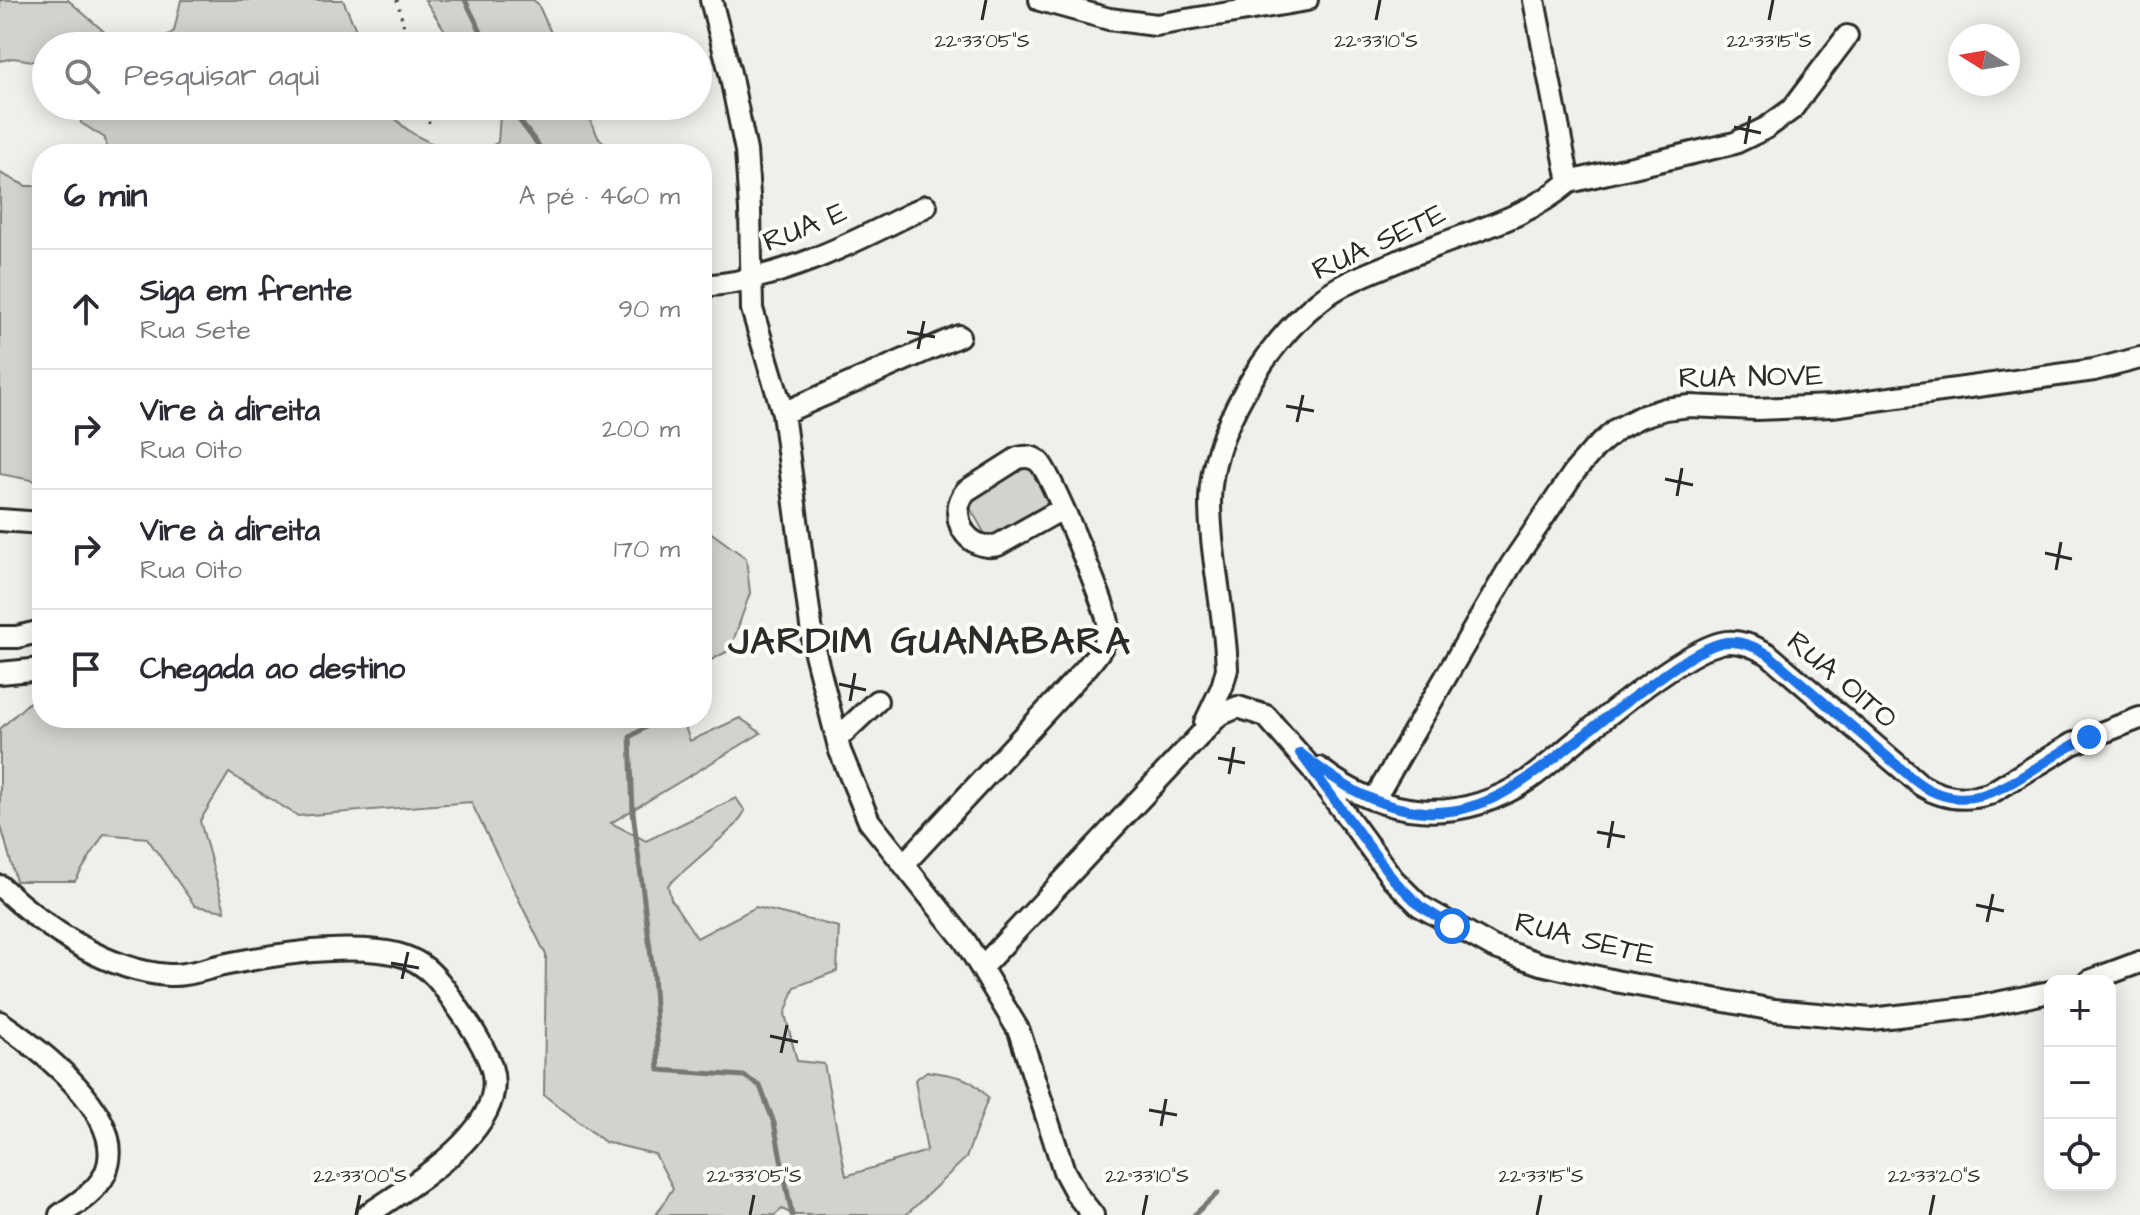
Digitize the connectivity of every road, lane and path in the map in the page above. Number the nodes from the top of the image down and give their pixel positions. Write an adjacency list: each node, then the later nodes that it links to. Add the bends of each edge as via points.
1 (397, 0): 6 (path)
2 (711, 0): 12 (street, via 746,151)
3 (1040, 0): 4 (street, via 1109,19 1156,25)
4 (1307, 0)
5 (1534, 0): 10 (street)
6 (405, 32)
7 (1847, 36): 10 (street, via 1792,109 1756,133 1735,143)
8 (428, 120): 9 (path)
9 (429, 123)
10 (1569, 182): 27 (street, RUA SETE, via 1522,214 1336,290 1285,333 1253,379 1220,445 1211,481 1225,678 1213,709)
11 (926, 206): 12 (street, RUA E)
12 (750, 281): 13 (street, RUA E); 16 (street, via 756,325)
13 (712, 285)
14 (959, 336): 16 (street)
15 (2140, 358): 29 (street, RUA NOVE, via 2094,370 1832,406 1665,409 1617,429 1575,471 1511,565)
16 (783, 413): 26 (street, via 812,639)
17 (1062, 509): 17 (street, via 1043,467 1026,456 966,491 957,511 968,537 992,547); 30 (street, via 1106,611 1106,640)
18 (0, 520): 19 (street)
19 (32, 522)
20 (32, 633): 21 (street)
21 (0, 637)
22 (32, 670): 23 (street)
23 (0, 673)
24 (877, 701): 26 (street)
25 (2140, 718): 29 (street, RUA OITO, via 2072,744 1989,794 1951,797 1921,785 1768,654 1752,646 1720,643 1683,662 1527,781 1492,799 1428,812)
26 (837, 739): 30 (street, via 869,821)
27 (1184, 752): 28 (street, RUA SETE, via 1229,709 1248,708 1266,716); 33 (street)
28 (1300, 753): 29 (street, RUA OITO, via 1345,787); 35 (street, RUA SETE, via 1393,879 1420,906 1493,947 1541,964 1774,1010 1871,1019)
29 (1374, 800)
30 (904, 864): 33 (street)
31 (0, 886): 38 (street, via 56,931 122,964 169,975 357,949 424,964 492,1068 490,1102 468,1139)
32 (2140, 962): 34 (street)
33 (982, 967): 39 (street, via 1019,1031 1064,1171)
34 (2105, 975)
35 (2044, 993)
36 (0, 1022): 37 (street, via 67,1075 107,1138 104,1175)
37 (60, 1215)
38 (367, 1215)
39 (1093, 1215)

